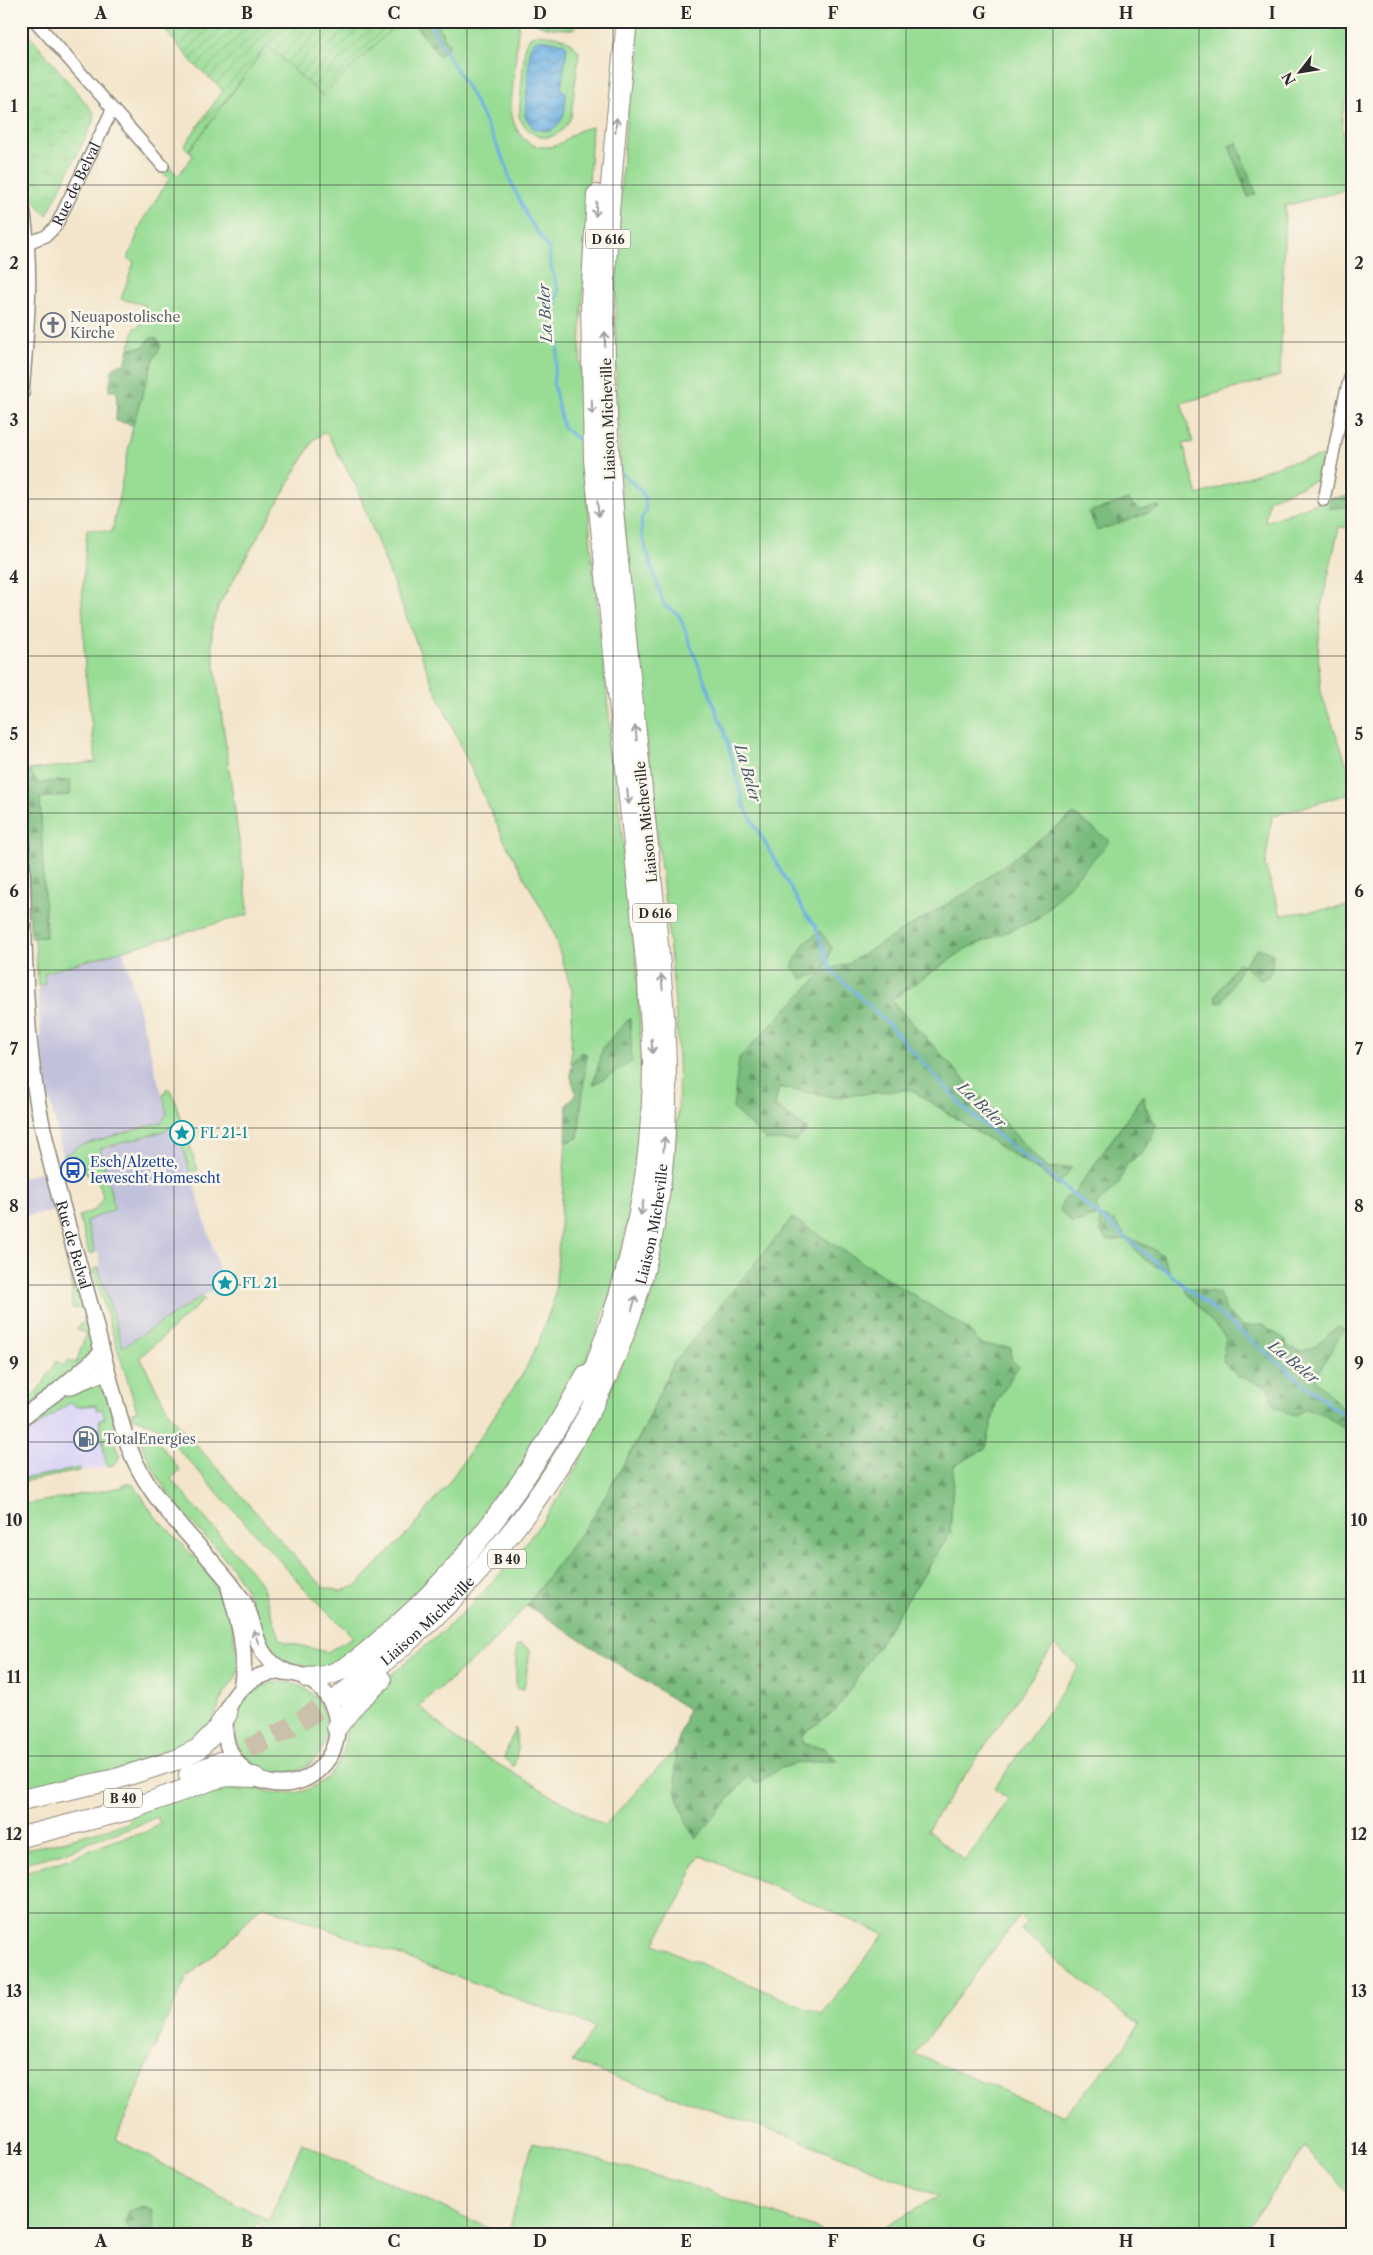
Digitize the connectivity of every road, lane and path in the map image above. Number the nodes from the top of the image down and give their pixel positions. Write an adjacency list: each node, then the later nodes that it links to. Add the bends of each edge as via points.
1 (26, 21): 5 (street)
2 (35, 21): 6 (street)
3 (613, 21): 12 (highway, Liaison Micheville / D 616, one-way to 12, via 601,130 591,302)
4 (627, 21): 12 (highway, Liaison Micheville / D 616, one-way to 4, via 605,290 614,141)
5 (21, 23)
6 (112, 110): 7 (street); 9 (street, Rue de Belval, via 56,226 46,236)
7 (163, 166)
8 (21, 203): 9 (main road)
9 (27, 243): 11 (main road, via 29,290)
10 (1352, 370): 13 (street)
11 (21, 394)
12 (601, 459): 15 (highway, Liaison Micheville / D 616, via 662,978 667,1058 667,1113 654,1222 645,1265)
13 (1324, 500)
14 (21, 839): 16 (main road, Rue de Belval, via 25,982 35,1089)
15 (611, 1347): 24 (highway, B 40, via 506,1502 458,1565 413,1612 371,1648 344,1668); 26 (highway, Liaison Micheville / B 40, via 577,1434 556,1472 510,1537 425,1627 379,1667); 28 (highway, B 40, via 605,1397 563,1483 535,1524 474,1596 412,1656 365,1693)
16 (102, 1352): 17 (main road, Rue de Belval); 19 (main road)
17 (107, 1371): 18 (main road); 20 (main road, Rue de Belval)
18 (87, 1380): 19 (main road); 20 (main road, via 103,1384)
19 (54, 1394): 21 (main road)
20 (115, 1398): 22 (main road, Rue de Belval, via 138,1469 178,1525)
21 (21, 1418)
22 (225, 1577): 23 (main road, Rue de Belval, one-way to 22, via 270,1660 260,1648 246,1605); 25 (main road, via 240,1627 245,1667)
23 (288, 1672): 24 (main road); 25 (main road, via 262,1675)
24 (308, 1678): 28 (main road, via 329,1699)
25 (241, 1688): 27 (main road)
26 (339, 1691)
27 (227, 1714): 29 (main road, via 227,1743 242,1768); 30 (highway, B 40, via 198,1749 176,1760 116,1779)
28 (337, 1727): 29 (main road, via 330,1755 310,1776 282,1784)
29 (254, 1777): 33 (highway, B 40, via 214,1779 128,1810)
30 (21, 1800)
31 (21, 1813): 32 (highway, B 40, via 126,1788 219,1758 184,1777 129,1796)
32 (21, 1823)
33 (21, 1837)

